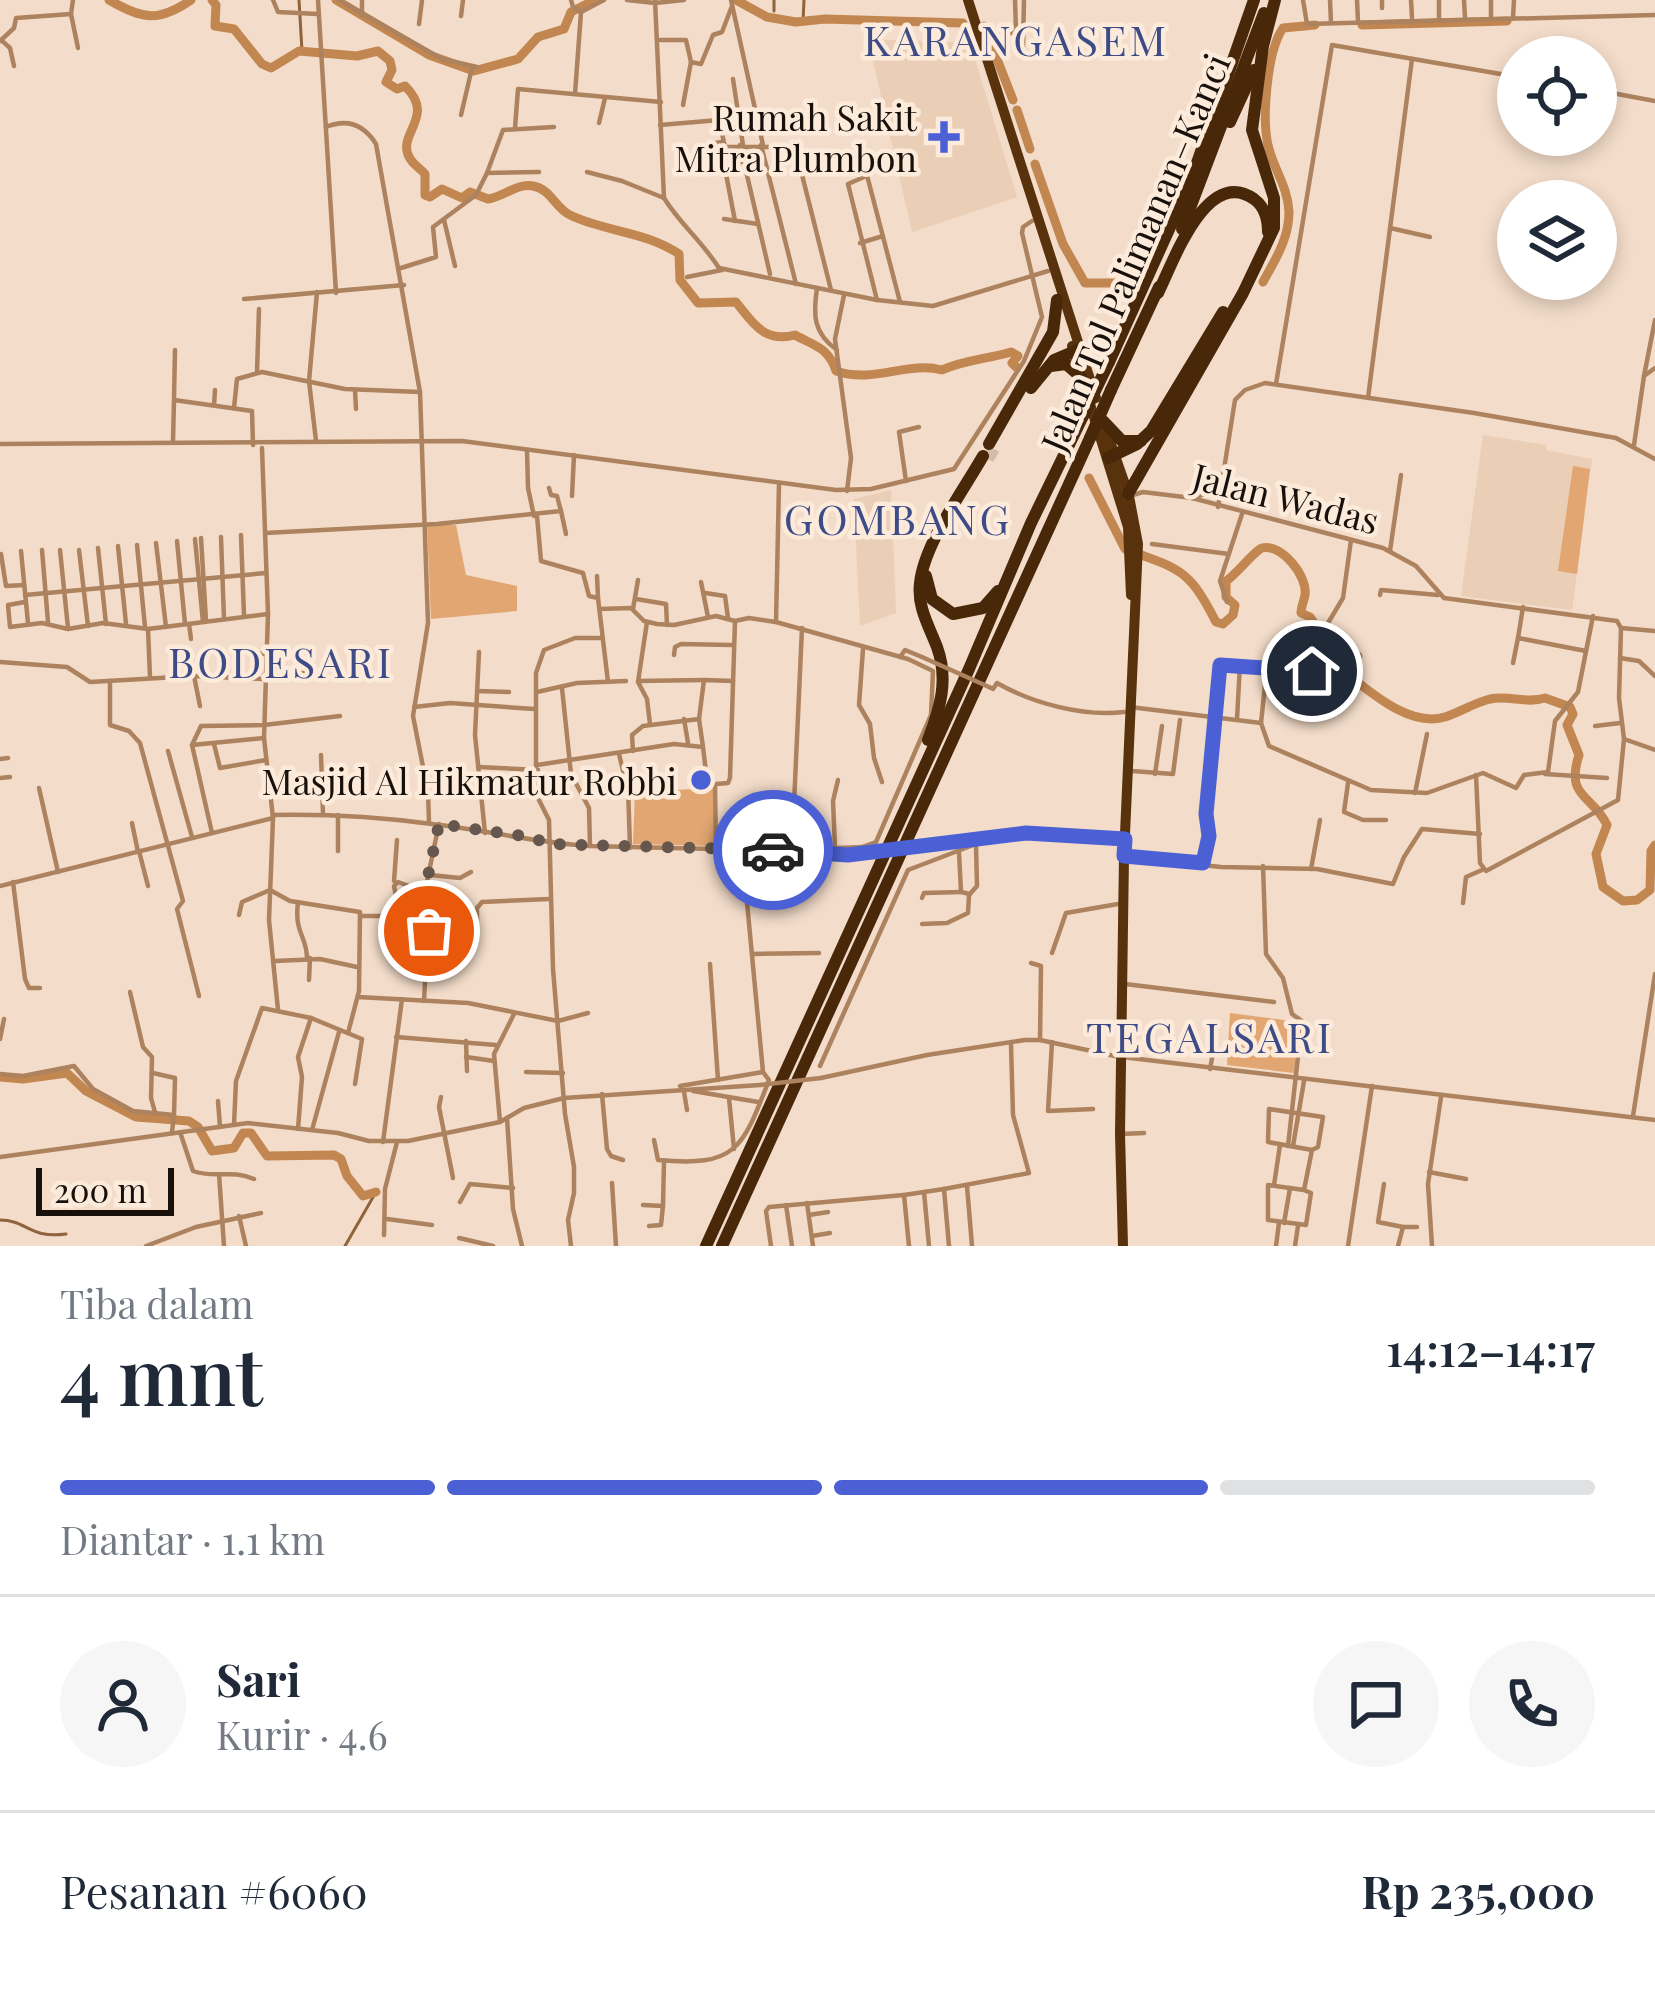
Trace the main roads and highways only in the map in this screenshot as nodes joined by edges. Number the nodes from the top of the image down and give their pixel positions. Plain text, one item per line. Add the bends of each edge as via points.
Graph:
1 (965, 0) edge
2 (1254, 0) edge
3 (1271, 0) edge
4 (1263, 46) junction
5 (988, 64) junction
6 (994, 85) junction
7 (1218, 135) junction
8 (1158, 292) junction
9 (1057, 300) junction
10 (1075, 346) junction
11 (1046, 368) junction
12 (1031, 374) junction
13 (1081, 377) junction
14 (1103, 421) junction
15 (1165, 428) junction
16 (1142, 441) junction
17 (989, 451) junction
18 (1113, 460) junction
19 (1131, 493) junction
20 (1031, 523) junction
21 (894, 831) junction
22 (1122, 839) junction
23 (1119, 1057) junction
24 (1119, 1230) junction
25 (706, 1246) edge
26 (722, 1246) edge
27 (1120, 1246) edge

1 - 5 highway
1 - 5 highway via 989,38
2 - 20 highway, Jalan Tol Palimanan–Kanci, bridge via 1190,183
3 - 4 highway
3 - 7 highway, Jalan Tol Palimanan–Kanci
4 - 7 highway via 1240,106
4 - 15 highway via 1252,130 1274,198 1274,228
5 - 6 highway
6 - 9 highway
6 - 10 highway
7 - 8 highway, Jalan Tol Palimanan–Kanci
8 - 16 highway via 1212,200 1237,193 1259,204 1269,226 1263,247
8 - 26 highway, Jalan Tol Palimanan–Kanci, bridge
9 - 10 highway
9 - 12 highway via 1053,332
10 - 11 highway
10 - 12 highway
10 - 13 highway
10 - 14 highway
11 - 13 highway via 1066,364
11 - 17 highway
12 - 17 highway
13 - 18 highway
14 - 16 highway via 1122,441
14 - 18 highway
15 - 18 highway
15 - 19 highway
16 - 18 highway
17 - 20 highway via 928,567 935,604 961,615 991,602
17 - 21 highway via 922,574 921,606 943,690
18 - 19 highway
19 - 22 highway
20 - 21 highway, Jalan Tol Palimanan–Kanci
21 - 25 highway, Jalan Tol Palimanan–Kanci
22 - 23 highway
22 - 23 highway
23 - 24 highway
23 - 24 highway
24 - 27 highway

